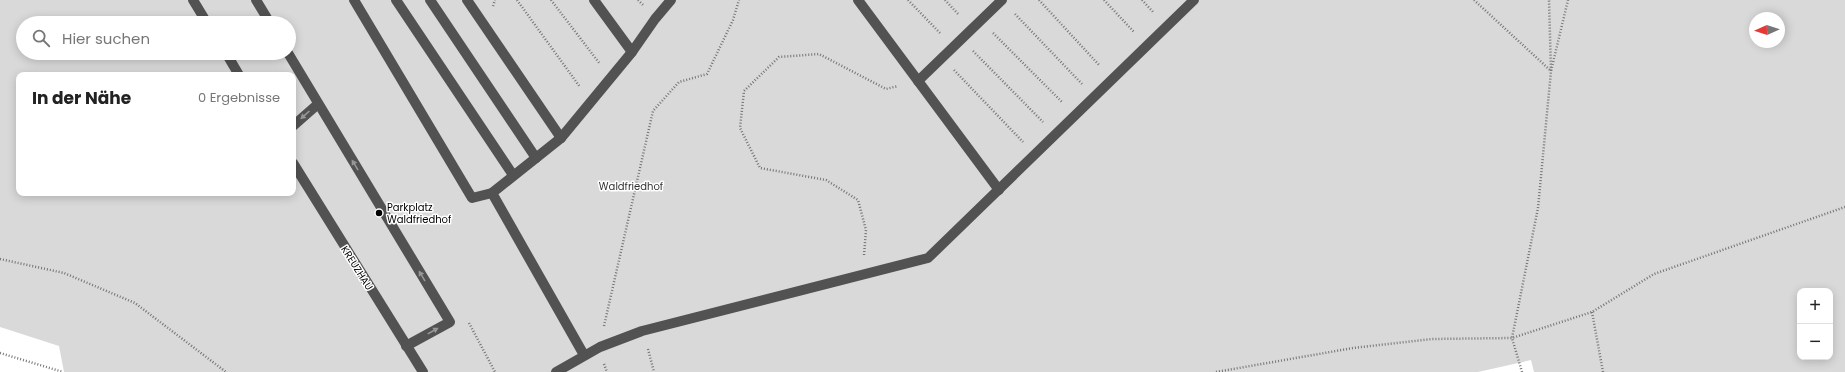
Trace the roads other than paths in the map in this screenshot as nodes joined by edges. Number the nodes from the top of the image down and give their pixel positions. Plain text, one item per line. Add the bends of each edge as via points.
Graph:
1 (193, 0) edge
2 (256, 0) edge
3 (354, 0) edge
4 (396, 0) edge
5 (430, 0) edge
6 (467, 0) edge
7 (594, 0) edge
8 (671, 0) edge
9 (858, 0) edge
10 (1002, 0) edge
11 (1194, 0) edge
12 (203, 16) edge
13 (266, 16) edge
14 (632, 52) junction
15 (230, 60) edge
16 (292, 60) edge
17 (237, 72) edge
18 (918, 81) junction
19 (318, 104) junction
20 (296, 123) edge
21 (561, 138) junction
22 (536, 158) junction
23 (296, 168) edge
24 (513, 175) junction
25 (999, 190) junction
26 (492, 193) junction
27 (406, 346) junction
28 (584, 355) junction
29 (423, 372) edge
30 (556, 372) edge

1 - 12 lane
2 - 13 lane
3 - 26 lane via 472,198
4 - 24 lane
5 - 22 lane
6 - 21 lane
7 - 14 lane
8 - 14 lane
9 - 18 lane
10 - 18 lane
11 - 25 lane
14 - 21 lane
15 - 17 lane
16 - 19 lane
18 - 25 lane
19 -> 20 lane
27 -> 19 lane via 450,322 432,299
21 - 22 lane
22 - 24 lane
23 - 27 lane, KREUZHAU
24 - 26 lane
25 - 28 lane via 928,258 642,331
26 - 28 lane
27 - 29 lane, KREUZHAU
28 - 30 lane

